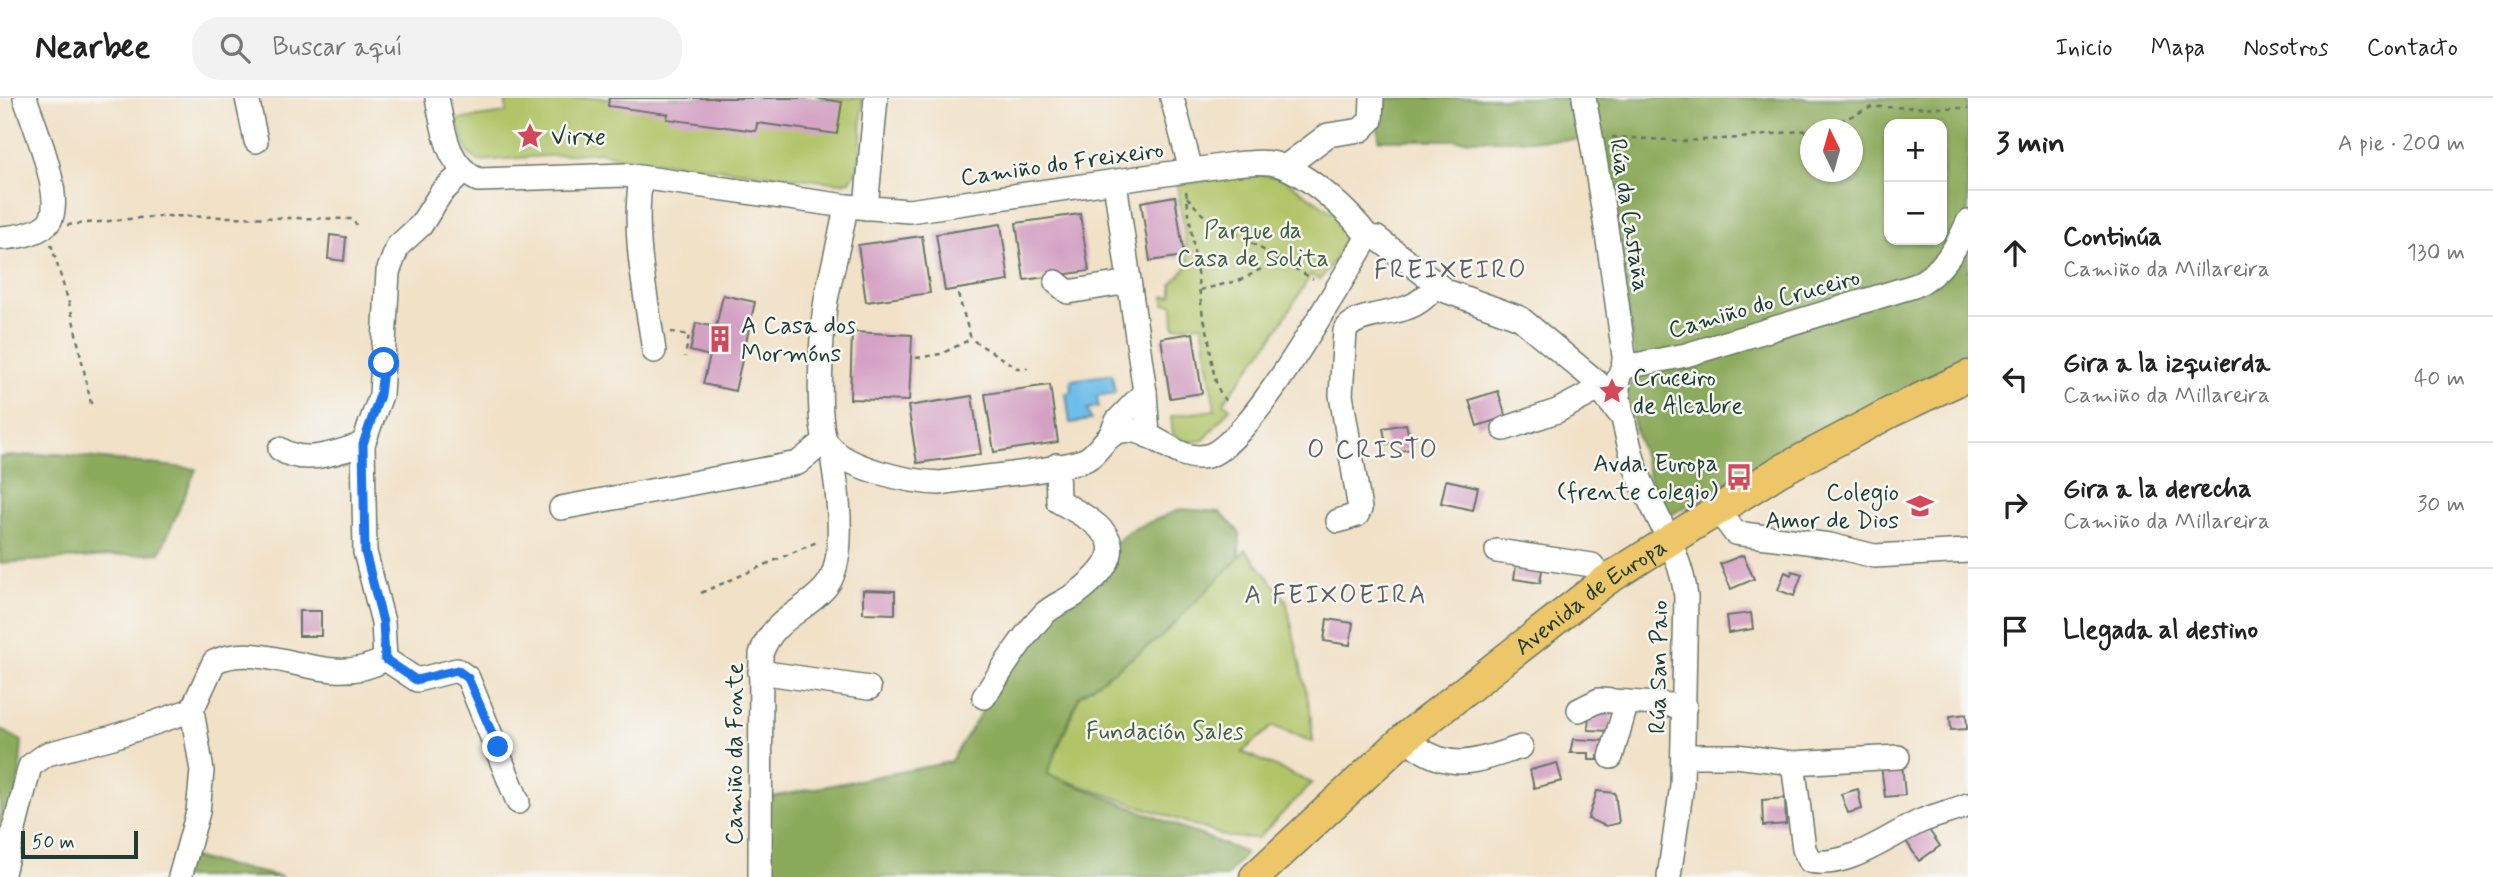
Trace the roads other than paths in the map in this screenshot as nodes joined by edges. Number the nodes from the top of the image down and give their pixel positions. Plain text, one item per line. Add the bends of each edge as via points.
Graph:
1 (25, 98) edge
2 (247, 98) edge
3 (437, 98) edge
4 (876, 98) edge
5 (1172, 98) edge
6 (1372, 98) edge
7 (1584, 98) edge
8 (256, 141) dead end
9 (1285, 167) junction
10 (463, 172) junction
11 (641, 178) junction
12 (1188, 180) junction
13 (1115, 182) junction
14 (856, 207) junction
15 (1968, 222) edge
16 (1368, 237) junction
17 (0, 238) edge
18 (1056, 282) dead end
19 (1129, 282) junction
20 (1437, 285) junction
21 (652, 340) road end
22 (1968, 376) edge
23 (1610, 380) junction
24 (1968, 390) edge
25 (1145, 392) junction
26 (1504, 429) dead end
27 (1141, 433) junction
28 (1110, 436) junction
29 (363, 444) junction
30 (832, 448) junction
31 (280, 449) dead end
32 (1057, 465) junction
33 (561, 508) dead end
34 (1338, 521) dead end
35 (1727, 521) junction
36 (1673, 546) junction
37 (1497, 551) dead end
38 (1968, 551) edge
39 (1605, 581) junction
40 (385, 659) junction
41 (760, 672) junction
42 (869, 688) dead end
43 (984, 696) dead end
44 (1627, 702) junction
45 (1685, 706) junction
46 (192, 710) junction
47 (1579, 710) dead end
48 (1521, 747) dead end
49 (1418, 748) junction
50 (1684, 756) junction
51 (1611, 757) dead end
52 (1898, 757) dead end
53 (1793, 763) junction
54 (518, 802) dead end
55 (1968, 806) edge
56 (2, 877) edge
57 (180, 877) edge
58 (760, 877) edge
59 (1255, 877) edge
60 (1278, 877) edge
61 (1669, 877) edge

1 - 17 street via 50,173 50,220 20,236
2 - 8 street
3 - 10 street via 450,155
4 - 14 street, Camiño da Fonte
5 - 12 street
6 - 9 street via 1371,120 1362,130 1328,135
7 - 23 street, Rúa da Castaña via 1591,135
9 - 12 street, Camiño do Freixeiro via 1255,162
9 - 16 street, Camiño do Freixeiro via 1354,218
10 - 11 street, Camiño do Freixeiro via 478,180 496,181 594,174
10 - 29 street via 398,246 388,272 380,395
11 - 14 street, Camiño do Freixeiro
11 - 21 street via 639,262
12 - 13 street, Camiño do Freixeiro
13 - 14 street, Camiño do Freixeiro via 909,211
13 - 19 street
14 - 30 street, Camiño da Fonte via 824,316 820,420
15 - 23 street, Camiño do Cruceiro via 1940,268 1914,286
16 - 20 street, Camiño do Freixeiro via 1377,238
16 - 27 street via 1303,346 1228,445 1210,456 1190,458
18 - 19 street via 1068,292
19 - 25 street
20 - 23 street, Camiño do Freixeiro via 1520,318
20 - 34 street via 1407,308 1352,323 1345,331 1341,395 1360,509 1357,515
22 - 36 main road, Avenida de Europa via 1778,472
23 - 26 street, Camiño do Cruceiro via 1557,411
23 - 36 street, Camiño do Freixeiro via 1639,477
24 - 35 main road, Avenida de Europa via 1885,431
25 - 27 street
25 - 28 street via 1117,421
27 - 28 street
28 - 32 street via 1083,461
29 - 31 street via 301,457
29 - 40 street via 365,552 383,622
30 - 32 street via 865,467 923,482
30 - 33 street via 798,463
30 - 41 street, Camiño da Fonte via 838,534 833,577 776,626 765,641
32 - 43 street via 1058,501 1098,523 1110,537 1111,553 1076,593 1042,617
35 - 36 main road, Avenida de Europa
35 - 38 street via 1735,533 1830,545 1874,556
36 - 39 main road, Avenida de Europa
36 - 45 street, Rúa San Paio via 1686,597
36 - 49 main road, Avenida de Europa
37 - 39 street via 1592,565
39 - 59 main road, Avenida de Europa via 1406,737
40 - 46 street via 372,667 330,672 258,657 224,657 214,662
40 - 54 street via 416,680 457,670 468,678
41 - 42 street
41 - 58 street, Camiño da Fonte
44 - 45 street
44 - 47 street via 1599,700
44 - 51 street
45 - 50 street, Rúa San Paio
46 - 56 street via 47,754 30,766
46 - 57 street via 202,771 198,813
48 - 49 street via 1464,763 1447,763
49 - 60 main road, Avenida de Europa
50 - 53 street, Rúa San Paio
50 - 61 street, Rúa San Paio
52 - 53 street, Rúa San Paio
53 - 55 street via 1804,849 1810,861 1841,860 1924,820

